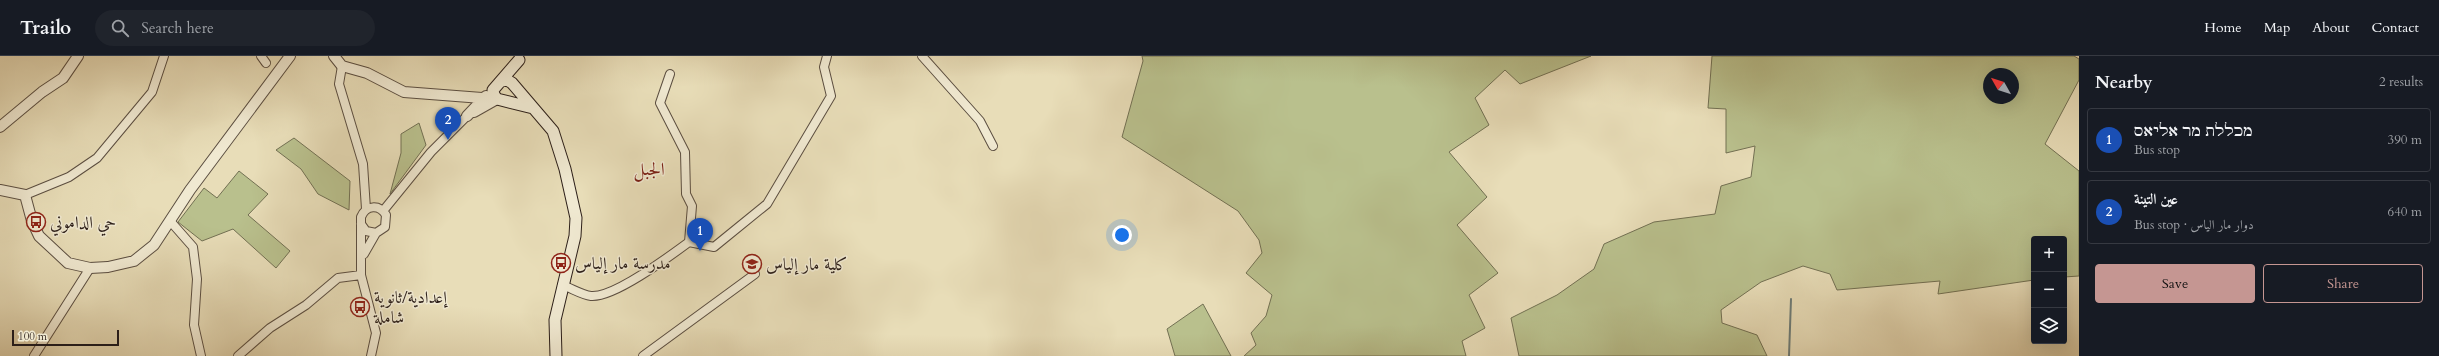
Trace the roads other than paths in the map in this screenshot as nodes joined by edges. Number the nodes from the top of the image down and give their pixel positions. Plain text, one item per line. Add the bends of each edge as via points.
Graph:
1 (78, 56) edge
2 (164, 56) edge
3 (261, 56) edge
4 (290, 56) edge
5 (334, 56) edge
6 (827, 56) edge
7 (922, 56) edge
8 (519, 58) edge
9 (266, 63) dead end
10 (342, 66) junction
11 (670, 74) dead end
12 (509, 83) junction
13 (498, 96) junction
14 (482, 98) junction
15 (533, 108) junction
16 (467, 116) junction
17 (0, 127) edge
18 (994, 146) dead end
19 (0, 190) edge
20 (25, 195) junction
21 (366, 209) junction
22 (383, 211) junction
23 (171, 222) junction
24 (361, 224) junction
25 (376, 233) junction
26 (689, 242) junction
27 (362, 259) junction
28 (90, 268) junction
29 (755, 274) dead end
30 (361, 275) junction
31 (562, 285) junction
32 (34, 356) edge
33 (201, 356) edge
34 (238, 356) edge
35 (371, 356) edge
36 (556, 356) edge
37 (643, 356) edge

1 - 17 street via 63,78
2 - 20 street via 152,92 97,158 69,177
3 - 9 street
4 - 23 street via 190,190
5 - 10 street
6 - 26 street via 824,67 831,96 767,204 714,247
7 - 18 street via 980,121
8 - 12 main road
10 - 14 street via 367,73 404,92
10 - 21 street via 339,84 363,164
11 - 26 street via 660,103 685,152 686,194 692,206
12 - 13 main road
12 - 13 main road via 511,93
12 - 15 main road
13 - 14 street
13 - 15 main road
13 - 16 street
14 - 16 street
15 - 31 main road via 553,131 566,169 576,218 575,236
16 - 22 street via 432,152
19 - 20 street
20 - 28 street via 39,236 68,263
21 - 22 street via 375,207
21 - 24 street via 361,217
22 - 25 street via 387,223
23 - 28 street via 154,245 134,261
23 - 33 street via 192,247 197,279 194,325
24 - 25 street via 366,231
24 - 27 street
25 - 27 street
26 - 31 street via 643,275 603,294 592,296
27 - 30 street
28 - 32 street
29 - 37 street
30 - 34 street via 338,278 306,305 249,344
30 - 35 street via 376,333
31 - 36 main road via 555,320

